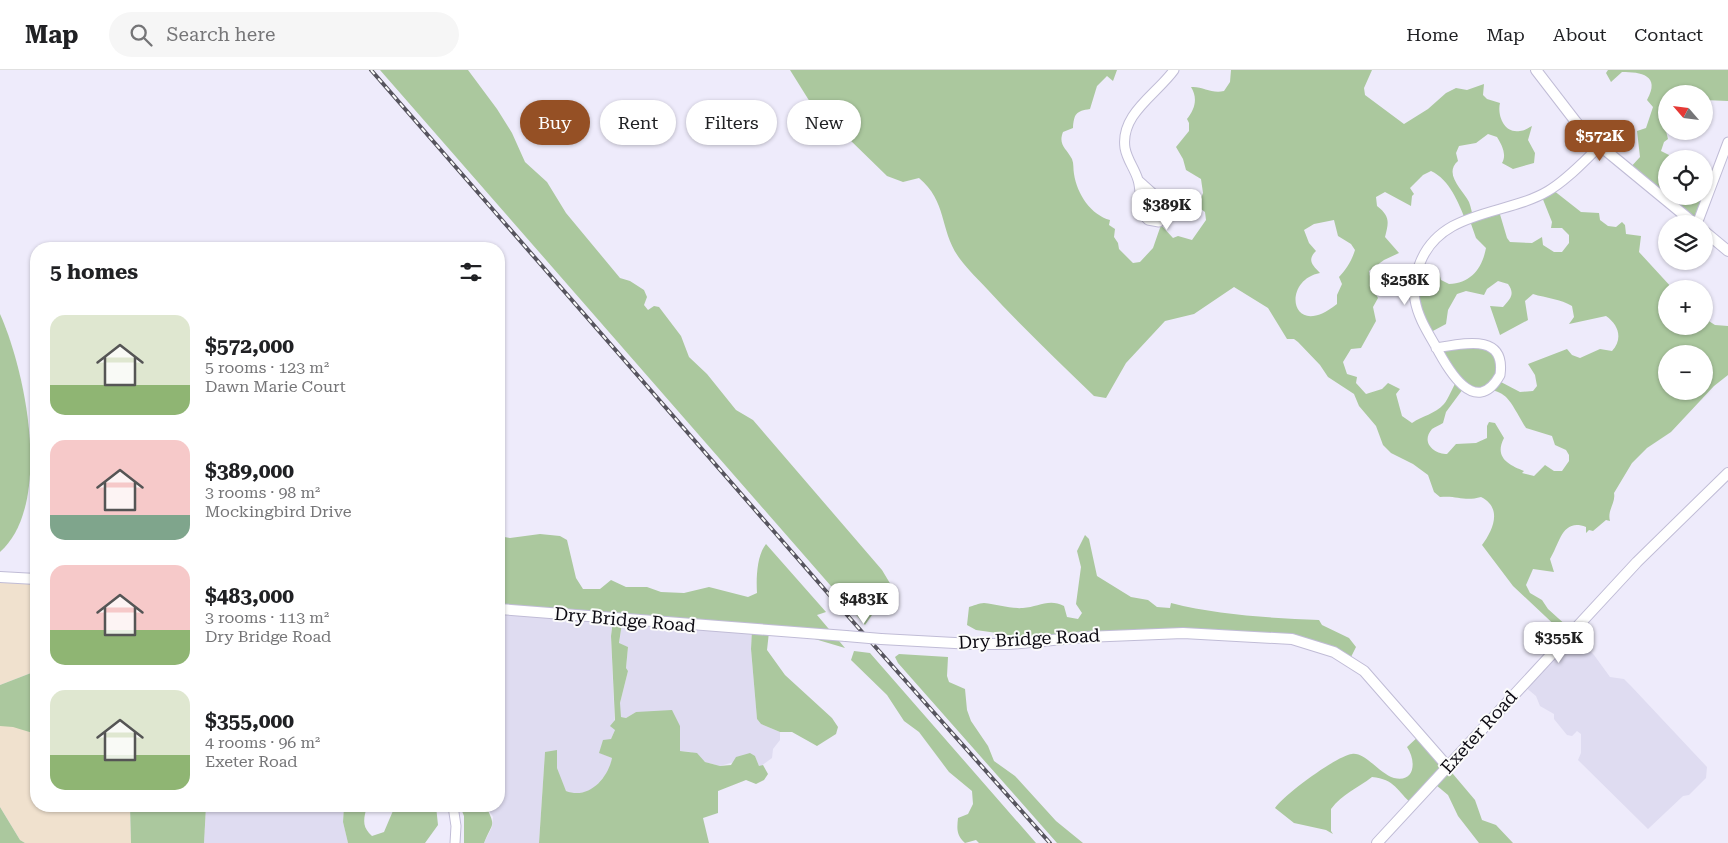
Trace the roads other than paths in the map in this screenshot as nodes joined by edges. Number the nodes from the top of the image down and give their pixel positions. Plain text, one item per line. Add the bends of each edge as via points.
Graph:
1 (1174, 70) edge
2 (1536, 70) edge
3 (1728, 142) edge
4 (1600, 146) junction
5 (1138, 180) junction
6 (1685, 215) edge
7 (1700, 215) edge
8 (1713, 238) edge
9 (1728, 251) edge
10 (1436, 348) junction
11 (1728, 473) edge
12 (0, 577) edge
13 (30, 578) edge
14 (505, 609) edge
15 (1448, 767) junction
16 (454, 812) edge
17 (455, 843) edge
18 (1378, 843) edge

1 - 5 street via 1137,109 1128,125 1125,149
2 - 4 street via 1576,122
3 - 7 street
4 - 6 street
4 - 10 street via 1549,191 1460,222 1432,242 1419,265 1415,291 1420,316
5 - 5 street via 1143,214 1148,220 1159,222 1167,214 1167,206
8 - 9 street
10 - 10 street via 1454,378 1465,388 1482,391 1490,388 1500,374 1500,358 1488,346 1474,343
11 - 15 street, Exeter Road via 1638,562
12 - 13 street
14 - 15 street, Dry Bridge Road, bridge via 974,644 1183,633 1292,639 1334,652 1364,671
15 - 18 street, Exeter Road
16 - 17 street

